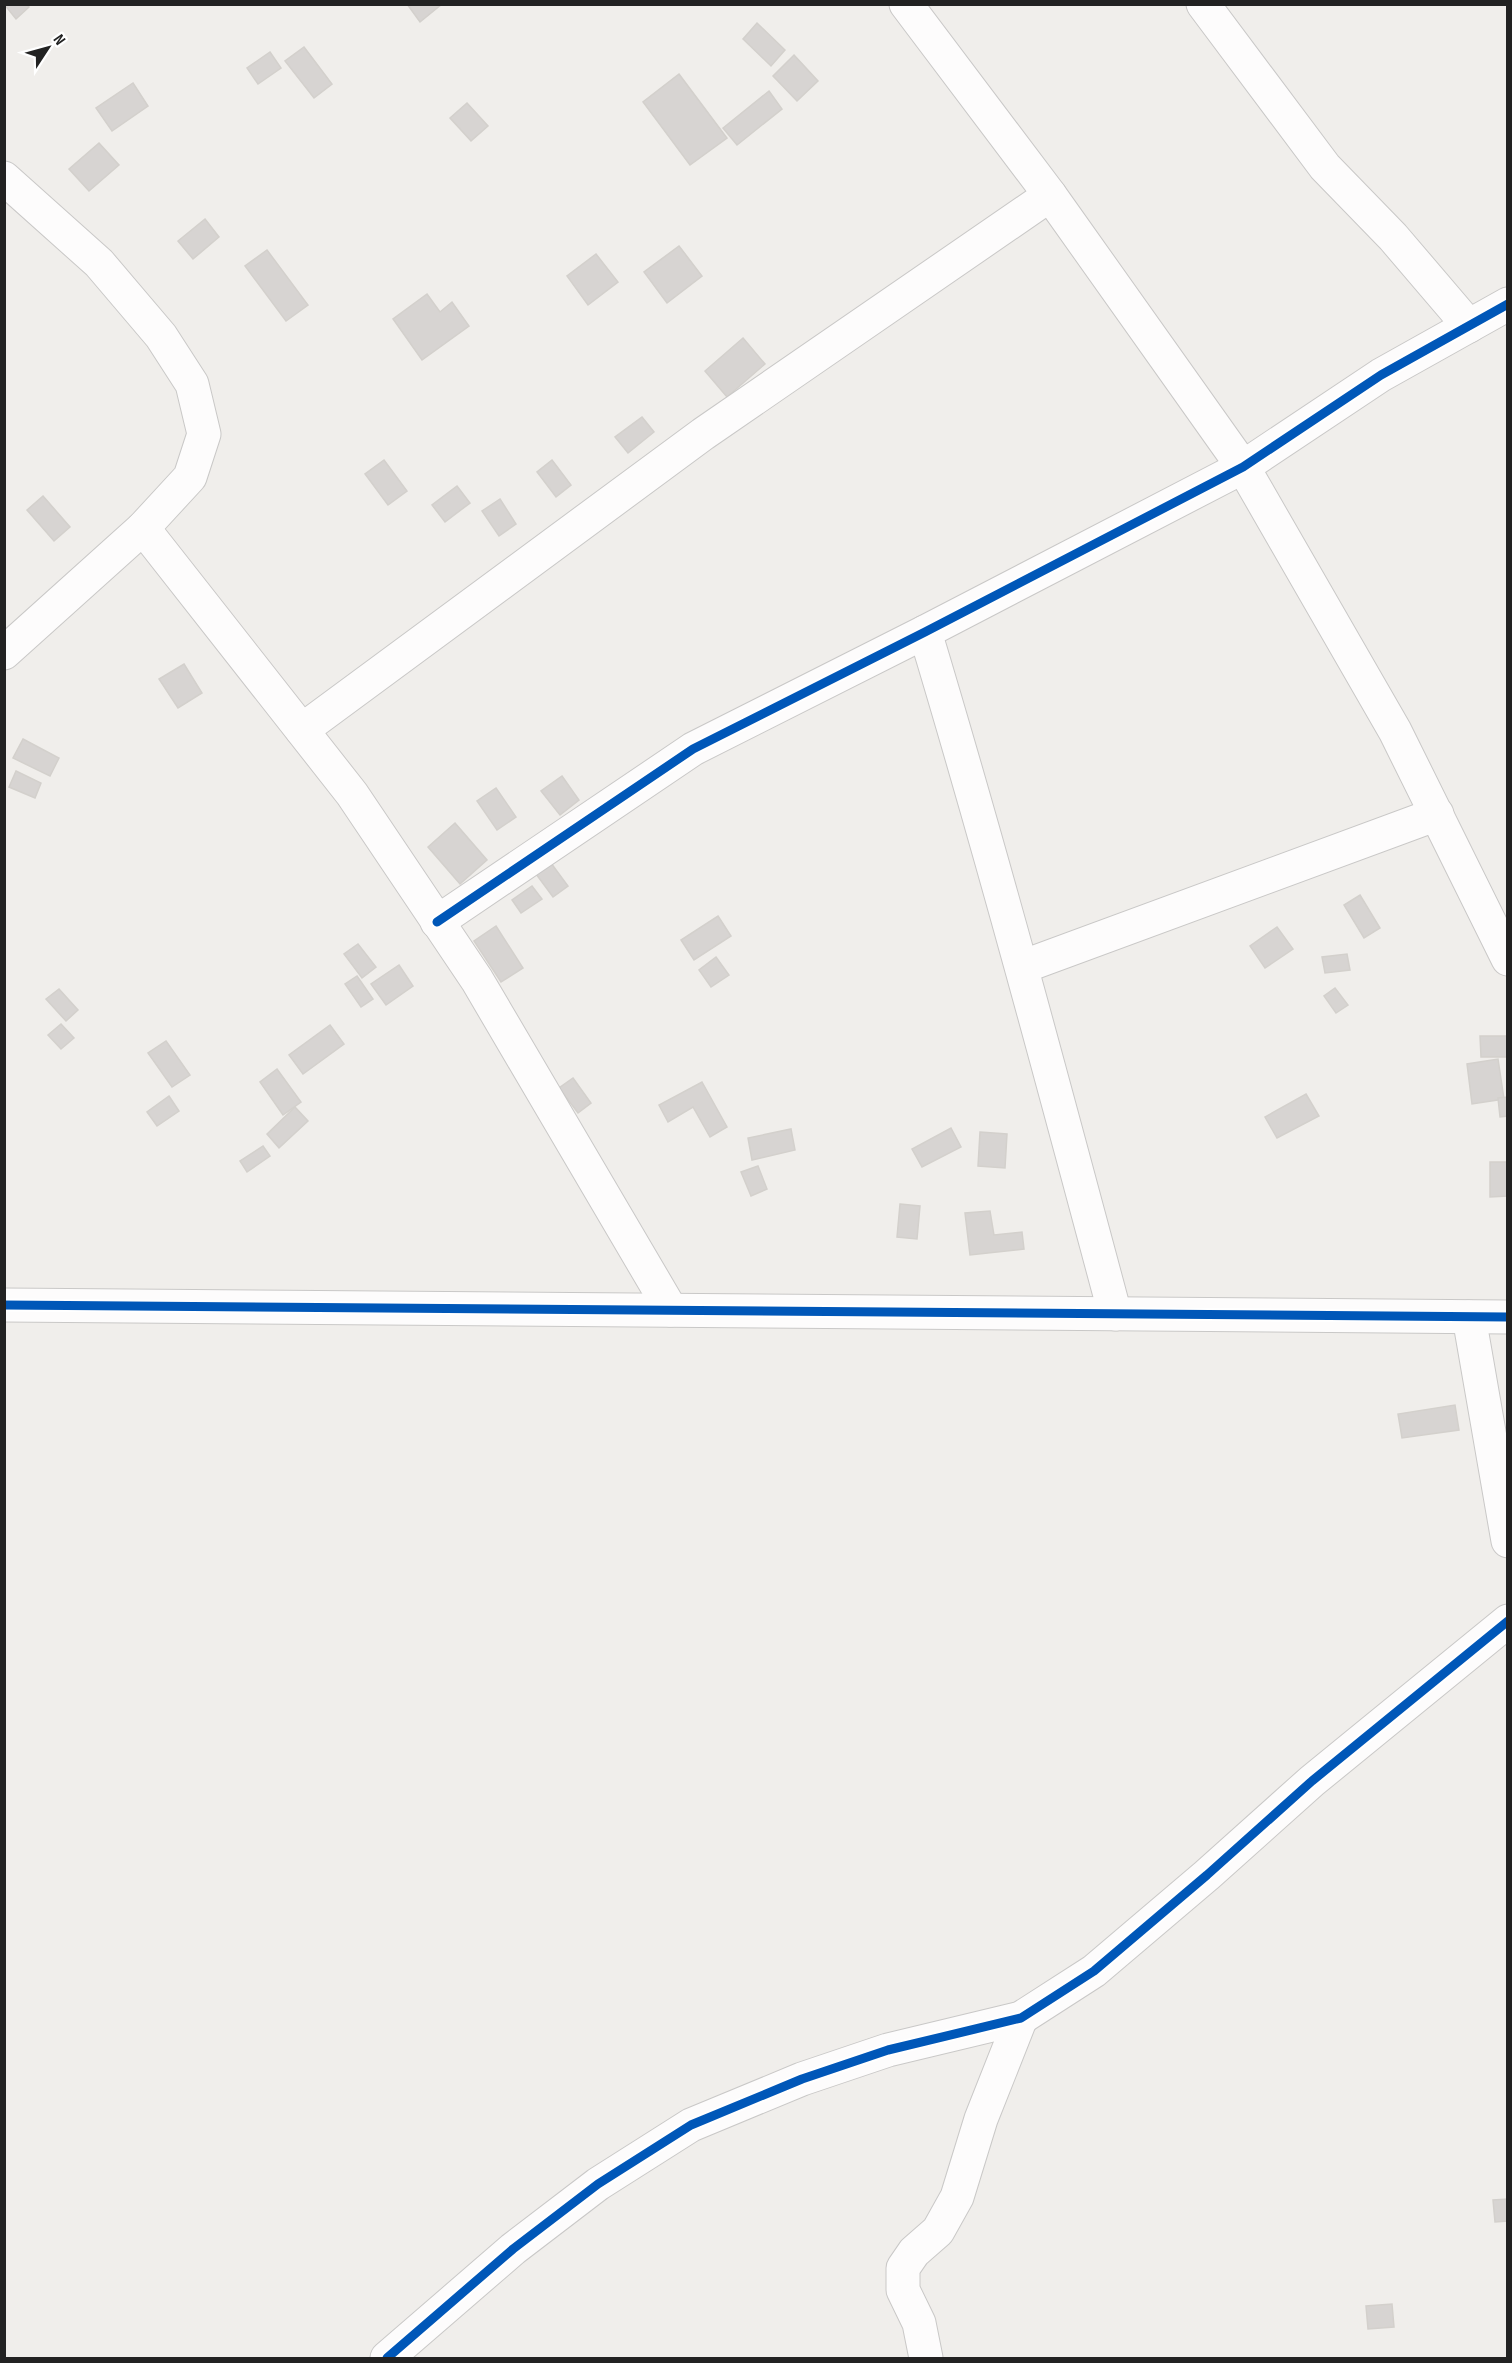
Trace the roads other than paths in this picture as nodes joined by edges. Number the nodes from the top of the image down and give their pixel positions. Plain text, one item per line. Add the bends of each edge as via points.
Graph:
1 (906, 4) edge
2 (1203, 4) edge
3 (4, 178) edge
4 (1050, 195) junction
5 (1508, 304) edge
6 (1469, 326) junction
7 (1243, 466) junction
8 (143, 528) junction
9 (925, 632) junction
10 (4, 653) edge
11 (302, 730) junction
12 (1437, 814) junction
13 (437, 922) junction
14 (1508, 958) edge
15 (1022, 967) junction
16 (4, 1305) edge
17 (671, 1310) junction
18 (1115, 1314) junction
19 (1469, 1317) junction
20 (1508, 1317) edge
21 (1508, 1541) edge
22 (1508, 1621) edge
23 (1021, 2018) junction
24 (387, 2358) edge
25 (927, 2358) edge

1 - 4 street
2 - 6 street via 1325,167 1393,237
3 - 8 street via 99,263 161,336 192,384 204,434 190,477
4 - 7 street
4 - 11 street via 703,434
5 - 6 street
6 - 7 street via 1380,375
7 - 9 street
7 - 12 street via 1395,731
8 - 10 street
8 - 11 street
9 - 13 street via 693,749
9 - 15 street
11 - 13 street via 351,794
12 - 14 street
12 - 15 street
13 - 17 street via 477,980
15 - 18 street
16 - 17 street
17 - 18 street
18 - 19 street
19 - 20 street
19 - 21 street
22 - 23 street via 1312,1781 1094,1971
23 - 24 street via 888,2050 802,2079 691,2125 598,2184 513,2249
23 - 25 street via 981,2119 957,2197 938,2231 914,2252 903,2268 903,2290 919,2323

